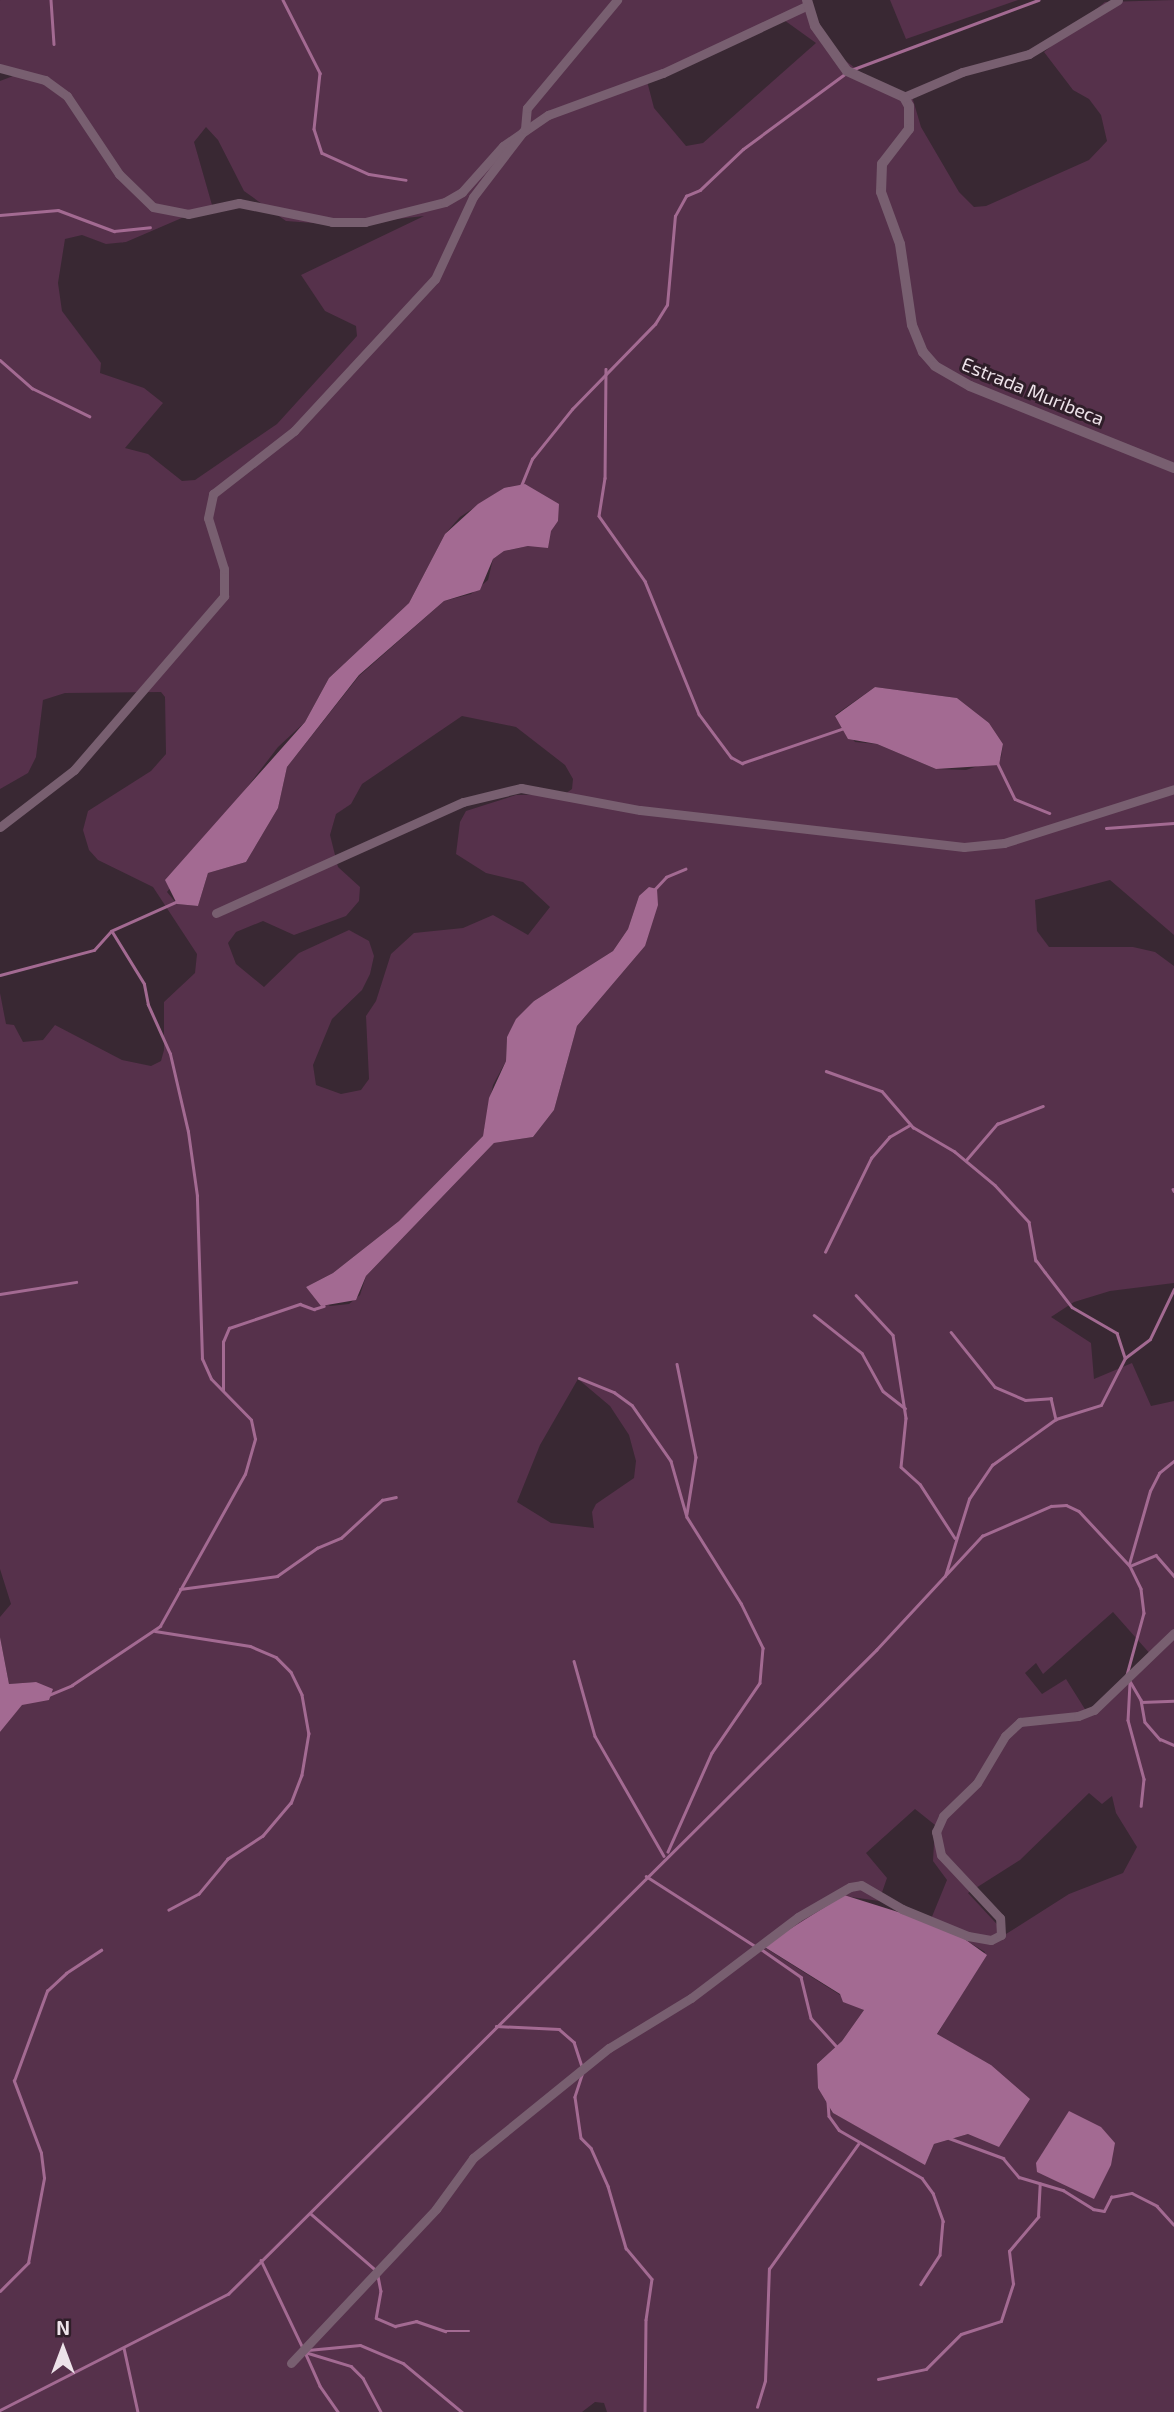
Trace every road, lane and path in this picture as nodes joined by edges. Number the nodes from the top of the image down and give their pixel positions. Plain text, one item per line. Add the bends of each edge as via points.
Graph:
1 (617, 0) edge
2 (1118, 0) edge
3 (806, 3) edge
4 (0, 68) edge
5 (904, 97) junction
6 (524, 129) junction
7 (1174, 468) edge
8 (1174, 789) edge
9 (0, 827) edge
10 (216, 913) dead end
11 (1174, 1633) edge
12 (292, 2363) dead end

1 - 6 street via 527,107
2 - 5 street via 1030,54 962,72
3 - 5 street via 847,71
3 - 6 street via 663,73 569,105
4 - 6 street via 45,80 67,96 119,174 153,207 171,214 239,203 332,222 432,209 462,192
5 - 7 street, Estrada Muribeca via 908,129 883,164 881,192 900,244 912,325 923,352 935,366 970,386
6 - 9 street via 473,197 435,279 294,431 213,494 208,518 224,569 224,596 74,770
8 - 10 street via 1004,843 964,847 640,810 521,788 463,802
11 - 12 street via 1094,1710 1069,1718 1020,1722 1005,1736 977,1783 943,1816 936,1832 941,1855 1000,1918 1002,1935 991,1940 968,1936 856,1885 763,1940 691,1998 609,2048 473,2158 436,2209

